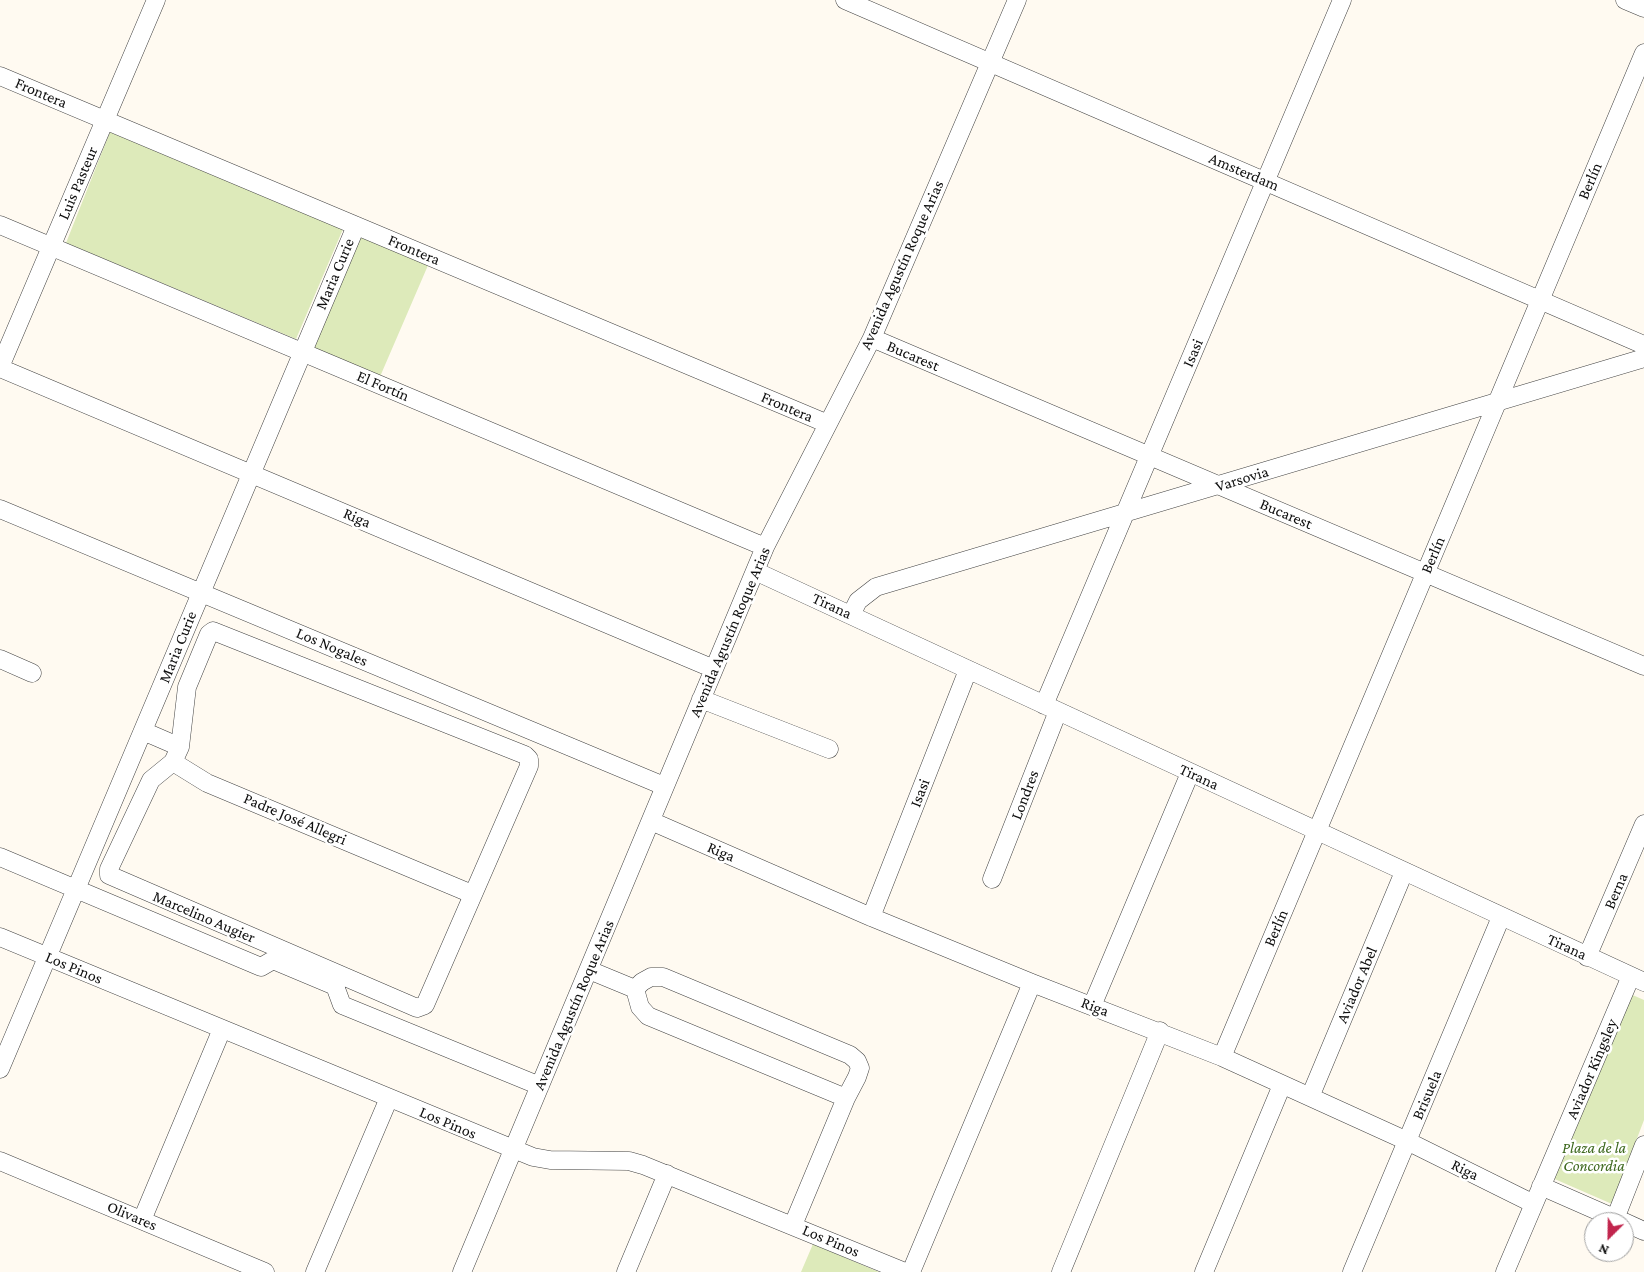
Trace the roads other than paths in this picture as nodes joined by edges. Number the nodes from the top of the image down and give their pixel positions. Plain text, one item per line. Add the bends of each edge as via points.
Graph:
1 (156, 0) edge
2 (845, 0) edge
3 (1017, 0) edge
4 (1342, 0) edge
5 (1625, 0) edge
6 (1644, 8) edge
7 (1644, 53) edge
8 (990, 63) junction
9 (0, 76) edge
10 (105, 120) junction
11 (1266, 182) junction
12 (0, 225) edge
13 (356, 226) junction
14 (51, 247) junction
15 (1540, 300) junction
16 (872, 338) junction
17 (1644, 345) edge
18 (302, 353) junction
19 (1644, 358) edge
20 (0, 367) edge
21 (1497, 402) junction
22 (828, 424) junction
23 (1150, 456) junction
24 (251, 474) junction
25 (1219, 485) junction
26 (0, 509) edge
27 (1125, 514) junction
28 (766, 547) junction
29 (756, 571) junction
30 (1425, 573) junction
31 (200, 592) junction
32 (851, 615) junction
33 (0, 659) edge
34 (1644, 666) edge
35 (714, 669) junction
36 (968, 670) junction
37 (32, 673) dead end
38 (701, 699) junction
39 (1051, 708) junction
40 (143, 731) junction
41 (829, 749) dead end
42 (177, 754) junction
43 (1190, 773) junction
44 (664, 786) junction
45 (651, 821) junction
46 (1644, 824) edge
47 (1317, 832) junction
48 (0, 857) edge
49 (1404, 872) junction
50 (992, 879) dead end
51 (76, 889) junction
52 (472, 894) junction
53 (871, 917) junction
54 (1501, 917) junction
55 (0, 937) edge
56 (47, 956) junction
57 (1588, 957) junction
58 (589, 970) junction
59 (1638, 979) edge
60 (1032, 983) junction
61 (635, 989) junction
62 (1092, 1006) junction
63 (222, 1029) junction
64 (1160, 1032) junction
65 (1222, 1056) junction
66 (0, 1069) edge
67 (1282, 1085) junction
68 (540, 1086) junction
69 (1310, 1097) junction
70 (389, 1098) junction
71 (846, 1098) junction
72 (1407, 1141) junction
73 (1644, 1145) edge
74 (513, 1150) junction
75 (0, 1161) edge
76 (667, 1174) junction
77 (1541, 1186) junction
78 (1534, 1204) junction
79 (1600, 1212) edge
80 (1624, 1212) edge
81 (142, 1220) junction
82 (793, 1225) junction
83 (265, 1272) edge
84 (316, 1272) edge
85 (462, 1272) edge
86 (626, 1272) edge
87 (905, 1272) edge
88 (911, 1272) edge
89 (1061, 1272) edge
90 (1204, 1272) edge
91 (1352, 1272) edge
92 (1505, 1272) edge

1 - 10 street, Luis Pasteur
2 - 8 street, Amsterdam
3 - 8 street, Avenida Agustín Roque Arias
4 - 11 street, Isasi
5 - 6 street
7 - 15 street, Berlín
8 - 11 street, Amsterdam
8 - 16 street, Avenida Agustín Roque Arias
9 - 10 street, Frontera
10 - 13 street, Frontera
10 - 14 street, Luis Pasteur
11 - 15 street, Amsterdam
11 - 23 street, Isasi
12 - 14 street, El Fortín
13 - 18 street, Maria Curie
13 - 22 street, Frontera
14 - 18 street, El Fortín
14 - 20 street, Luis Pasteur
15 - 17 street, Amsterdam
15 - 21 street, Berlín
16 - 22 street, Avenida Agustín Roque Arias
16 - 23 street, Bucarest
18 - 24 street, Maria Curie
18 - 28 street, El Fortín
19 - 21 street, Varsovia
20 - 24 street, Riga
21 - 25 street, Varsovia
21 - 30 street, Berlín
22 - 28 street, Avenida Agustín Roque Arias
23 - 25 street, Bucarest
23 - 27 street, Isasi
24 - 31 street, Maria Curie
24 - 35 street, Riga
25 - 27 street, Varsovia
25 - 30 street, Bucarest
26 - 31 street, Los Nogales
27 - 32 street, Varsovia via 876,587 858,600
27 - 39 street, Isasi
28 - 29 street, Avenida Agustín Roque Arias
29 - 32 street, Tirana
29 - 35 street, Avenida Agustín Roque Arias
30 - 34 street, Bucarest
30 - 47 street, Berlín
31 - 40 street, Maria Curie
31 - 44 street, Los Nogales
32 - 36 street, Tirana
33 - 37 street
35 - 38 street, Avenida Agustín Roque Arias
36 - 39 street, Tirana
36 - 53 street, Isasi
38 - 41 street
38 - 44 street, Avenida Agustín Roque Arias
39 - 43 street, Tirana
39 - 50 street, Londres
40 - 42 street, Padre José Allegri
40 - 51 street, Maria Curie
42 - 52 street, Padre José Allegri via 207,783
42 - 52 street, Marcelino Augier via 151,780 109,875 422,1008
42 - 52 street via 187,687 213,631 525,755 529,766
43 - 47 street, Tirana
43 - 62 street
44 - 45 street, Avenida Agustín Roque Arias
45 - 53 street, Riga
45 - 58 street, Avenida Agustín Roque Arias
46 - 57 street, Berna
47 - 49 street, Tirana
47 - 65 street, Berlín
48 - 51 street
49 - 54 street, Tirana
49 - 69 street, Aviador Abel
51 - 56 street, Maria Curie
51 - 68 street via 261,968 272,960 282,963 335,986 342,1005
53 - 60 street, Riga
54 - 57 street, Tirana
54 - 72 street, Brisuela
55 - 56 street, Los Pinos
56 - 63 street, Los Pinos
56 - 66 street, Maria Curie
57 - 59 street, Tirana
58 - 61 street
58 - 68 street, Avenida Agustín Roque Arias
59 - 77 street, Aviador Kingsley
60 - 62 street, Riga
60 - 88 street
61 - 71 street via 640,1007 648,1016
61 - 71 street via 651,977 663,977 850,1055 860,1068
62 - 64 street, Riga
63 - 70 street, Los Pinos
63 - 81 street
64 - 65 street, Riga
64 - 89 street
65 - 67 street, Riga
67 - 69 street, Riga
67 - 90 street
68 - 74 street, Avenida Agustín Roque Arias
69 - 72 street, Riga
70 - 74 street, Los Pinos
70 - 84 street
71 - 82 street
72 - 78 street, Riga
72 - 91 street, Brisuela
73 - 80 street
74 - 76 street, Los Pinos via 550,1160 629,1162
74 - 85 street, Avenida Agustín Roque Arias
75 - 81 street, Olivares
76 - 82 street, Los Pinos
76 - 86 street
77 - 78 street, Aviador Kingsley
77 - 79 street
78 - 92 street, Aviador Kingsley
81 - 83 street, Olivares
82 - 87 street, Los Pinos

